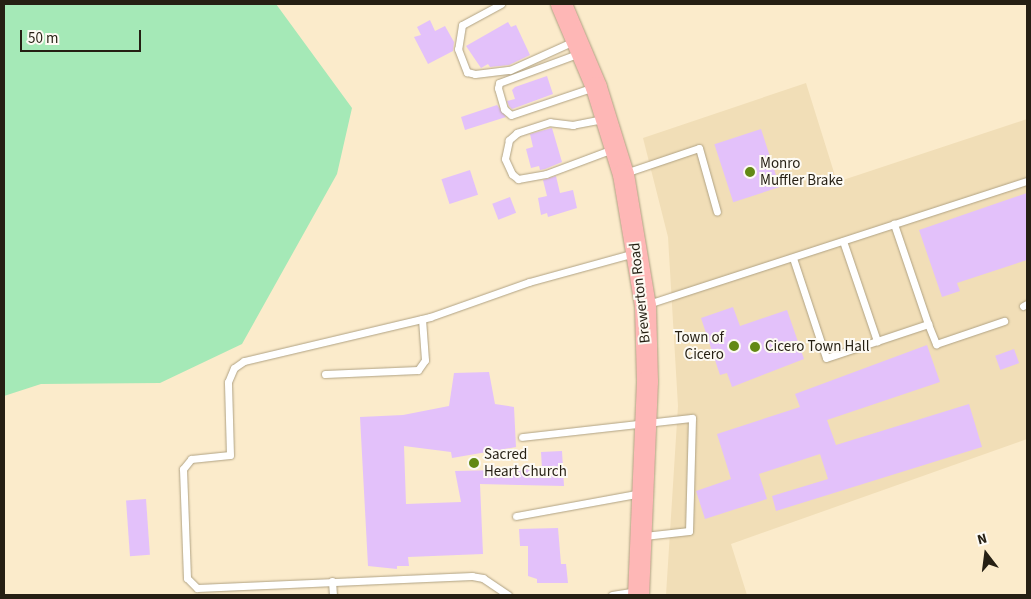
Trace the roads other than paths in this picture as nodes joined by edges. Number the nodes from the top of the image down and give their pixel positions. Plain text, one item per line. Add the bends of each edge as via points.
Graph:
1 (501, 4) edge
2 (561, 4) edge
3 (580, 46) junction
4 (596, 87) junction
5 (606, 118) junction
6 (614, 148) junction
7 (622, 174) junction
8 (1027, 181) edge
9 (716, 212) dead end
10 (894, 224) junction
11 (843, 241) junction
12 (637, 252) junction
13 (793, 258) junction
14 (645, 305) junction
15 (422, 319) junction
16 (1004, 321) dead end
17 (928, 324) junction
18 (877, 341) junction
19 (325, 374) dead end
20 (646, 423) junction
21 (522, 436) dead end
22 (643, 493) junction
23 (516, 516) dead end
24 (641, 537) junction
25 (332, 582) junction
26 (638, 593) edge
27 (333, 595) edge
28 (508, 595) edge
29 (612, 595) edge

1 - 3 lane via 462,25 458,49 467,72 510,70
2 - 3 main road, Brewerton Road
3 - 4 main road, Brewerton Road
3 - 4 lane via 500,83 498,88 504,109 511,116
4 - 5 main road, Brewerton Road
5 - 6 main road, Brewerton Road
5 - 6 lane via 574,124 550,122 517,133 508,140 505,159 518,179 546,174
6 - 7 main road, Brewerton Road
7 - 9 lane via 698,148
7 - 12 main road, Brewerton Road
8 - 10 lane
10 - 11 lane
10 - 17 lane
11 - 13 lane
11 - 18 lane
12 - 14 main road, Brewerton Road
12 - 15 lane via 529,282
13 - 14 lane
13 - 18 lane via 826,358
14 - 20 main road, Brewerton Road
15 - 19 lane via 425,360 418,370
15 - 25 lane via 244,361 234,368 228,382 230,455 192,459 184,469 187,578 197,588
16 - 17 lane via 936,344
17 - 18 lane
20 - 21 lane
20 - 22 main road, Brewerton Road
20 - 24 lane via 692,418 689,531
22 - 23 lane
22 - 24 main road, Brewerton Road
24 - 26 main road, Brewerton Road
25 - 27 lane
25 - 28 lane via 472,576 483,578
26 - 29 lane

